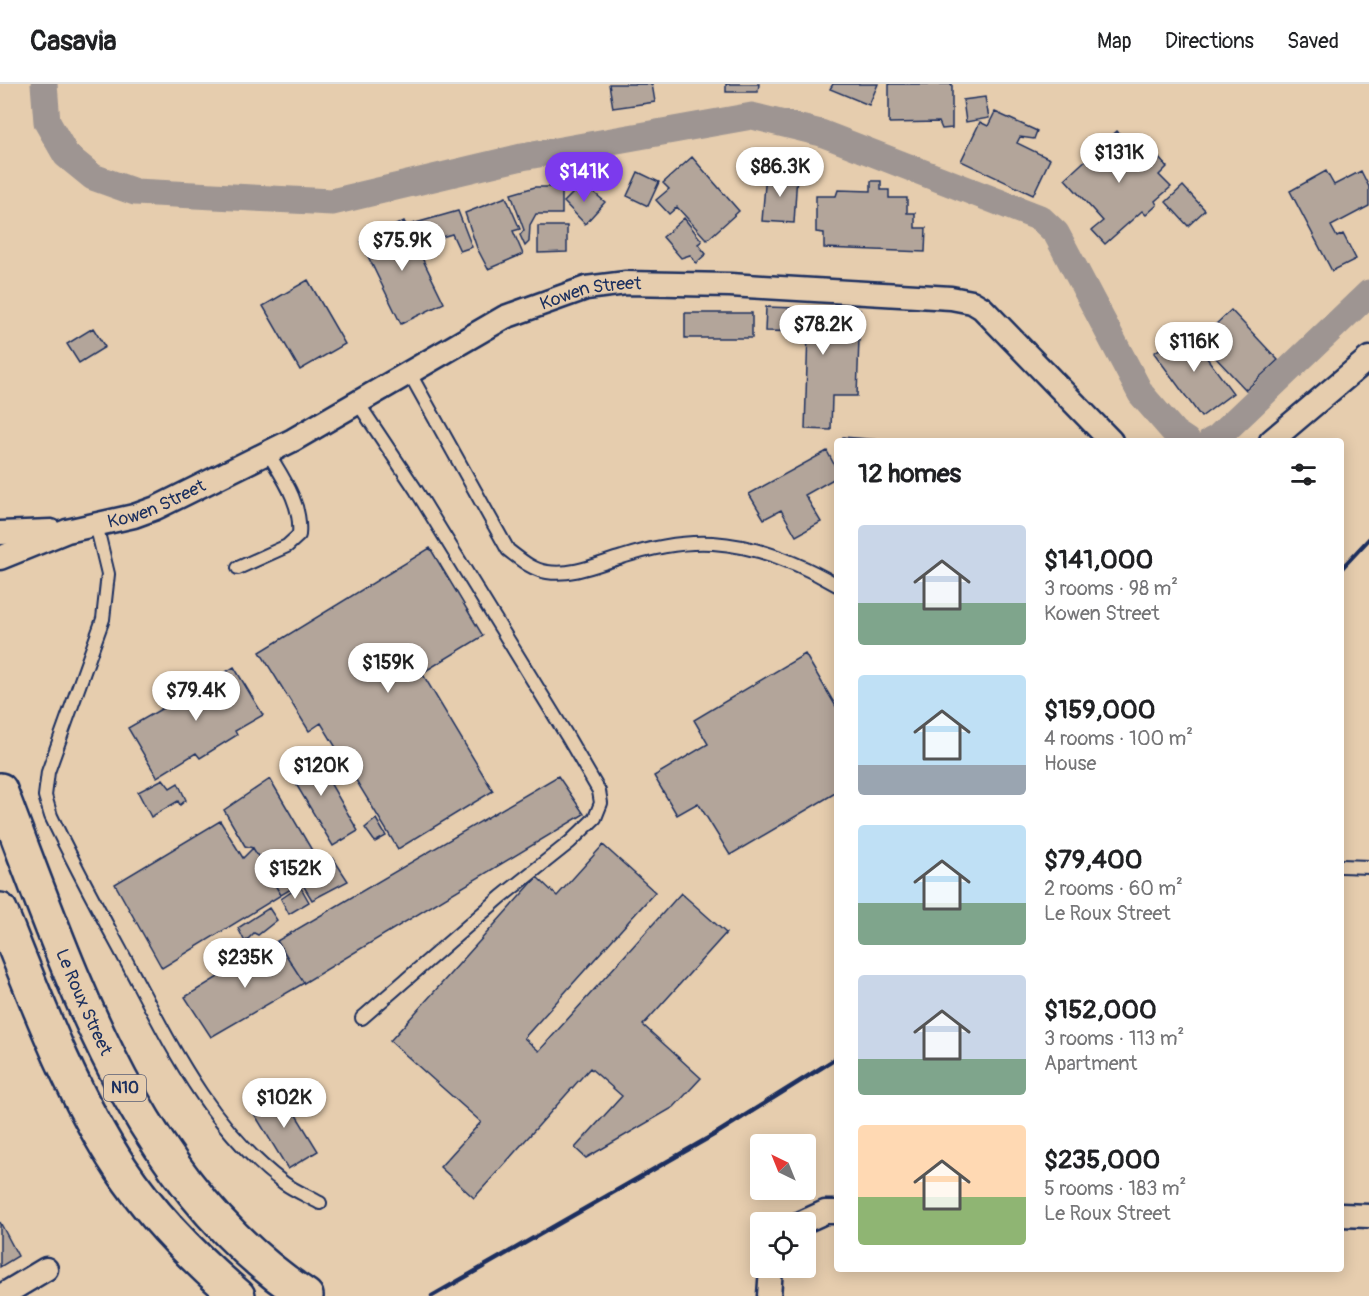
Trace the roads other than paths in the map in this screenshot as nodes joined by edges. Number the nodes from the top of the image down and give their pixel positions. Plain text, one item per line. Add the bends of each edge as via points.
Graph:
1 (1369, 358) edge
2 (410, 374) junction
3 (358, 403) junction
4 (1108, 438) edge
5 (1275, 438) edge
6 (268, 453) junction
7 (96, 524) junction
8 (67, 531) junction
9 (0, 533) edge
10 (0, 558) edge
11 (238, 568) dead end
12 (834, 583) edge
13 (0, 790) edge
14 (1344, 866) edge
15 (1369, 867) edge
16 (0, 910) edge
17 (362, 1018) dead end
18 (320, 1203) dead end
19 (834, 1212) edge
20 (1344, 1215) edge
21 (816, 1216) edge
22 (1369, 1216) edge
23 (46, 1269) dead end
24 (770, 1278) edge
25 (297, 1291) edge
26 (1, 1296) edge
27 (238, 1296) edge
28 (769, 1296) edge

1 - 5 street
2 - 3 street, Kowen Street
2 - 4 street, Kowen Street via 505,317 586,288 627,283 730,285 951,298 982,308
2 - 12 lane via 508,550 530,567 546,573 571,573 665,546 711,543 750,548 808,568
3 - 6 street, Kowen Street
3 - 17 lane via 567,736 599,791 601,803 596,818 570,842
6 - 7 street, Kowen Street via 156,508
6 - 11 lane via 291,494 299,535 287,546
7 - 8 street, Kowen Street
7 - 18 lane via 108,574 106,605 48,772 45,796 51,816 195,1085 237,1141 285,1184
8 - 9 street, Kowen Street
8 - 10 street, Kowen Street
13 - 25 highway, Le Roux Street / N10 via 84,1004 158,1144 202,1203
14 - 15 lane
16 - 27 highway, N10 via 47,1025 121,1169 160,1220
19 - 21 street
20 - 22 street
23 - 26 street
24 - 28 street

